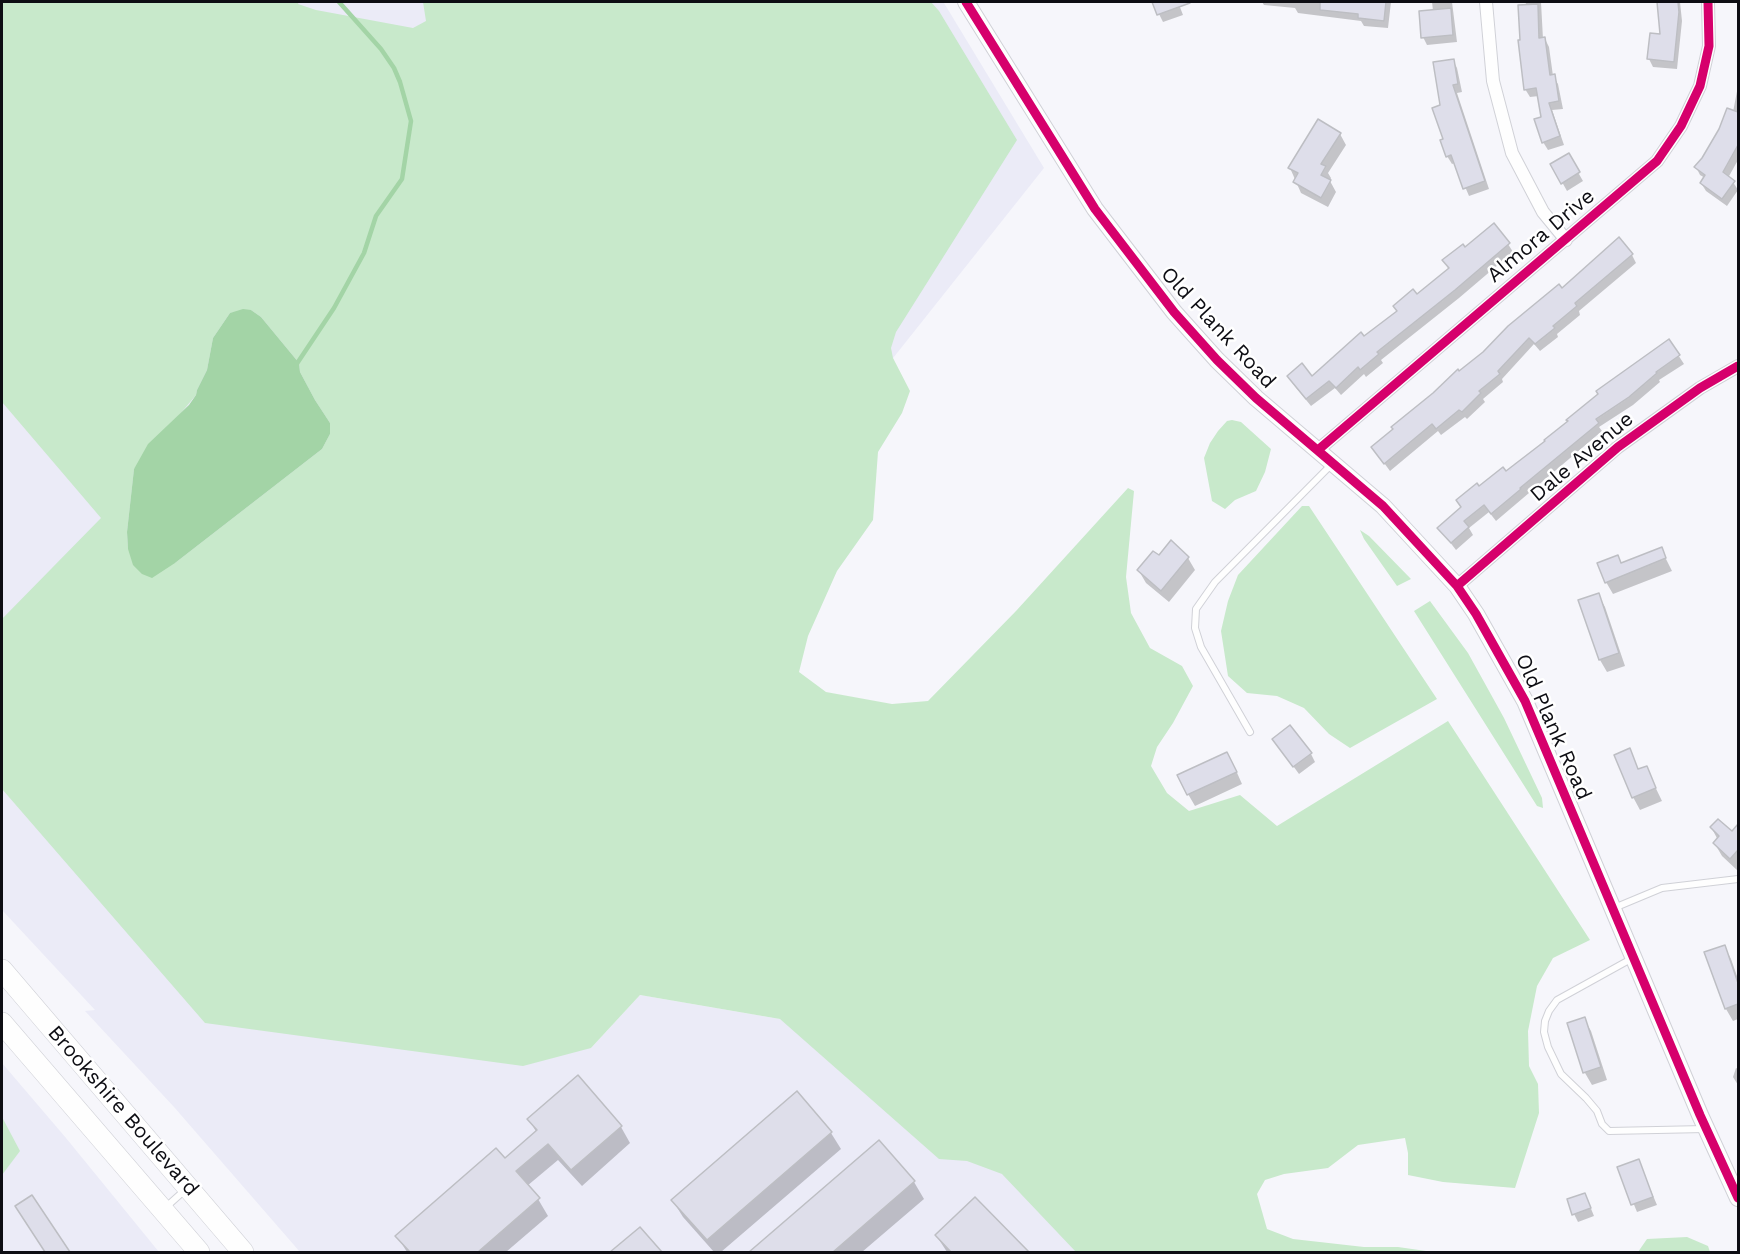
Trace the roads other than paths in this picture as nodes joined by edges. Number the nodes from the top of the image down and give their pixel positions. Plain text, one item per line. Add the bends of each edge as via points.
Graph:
1 (966, 2) edge
2 (1486, 2) edge
3 (1708, 2) edge
4 (1566, 240) junction
5 (1738, 366) edge
6 (1318, 450) junction
7 (1333, 462) junction
8 (1457, 586) junction
9 (1250, 732) dead end
10 (1738, 879) edge
11 (1613, 908) junction
12 (1635, 957) junction
13 (2, 970) edge
14 (2, 1023) edge
15 (1706, 1129) junction
16 (188, 1187) junction
17 (1738, 1198) edge
18 (163, 1209) junction
19 (199, 1252) edge
20 (243, 1252) edge

1 - 6 street, Old Plank Road via 1064,162 1141,271 1217,360
2 - 4 street via 1493,81 1512,153 1543,212
3 - 4 street, Almora Drive via 1706,66 1682,126 1657,161
4 - 6 street, Almora Drive
5 - 8 street, Dale Avenue via 1700,388 1618,447
6 - 7 street, Old Plank Road
7 - 8 street, Old Plank Road via 1383,506
7 - 9 lane via 1215,582 1196,609 1194,628 1201,647
8 - 11 street, Old Plank Road via 1525,701
10 - 11 lane via 1662,888
11 - 12 street, Old Plank Road
12 - 15 street, Old Plank Road
12 - 15 lane via 1557,1000 1545,1021 1548,1047 1561,1074 1597,1111 1609,1131
13 - 16 highway, Brookshire Boulevard
14 - 18 highway, Brookshire Boulevard
15 - 17 street, Old Plank Road
16 - 18 lane
16 - 20 highway, Brookshire Boulevard
18 - 19 highway, Brookshire Boulevard

